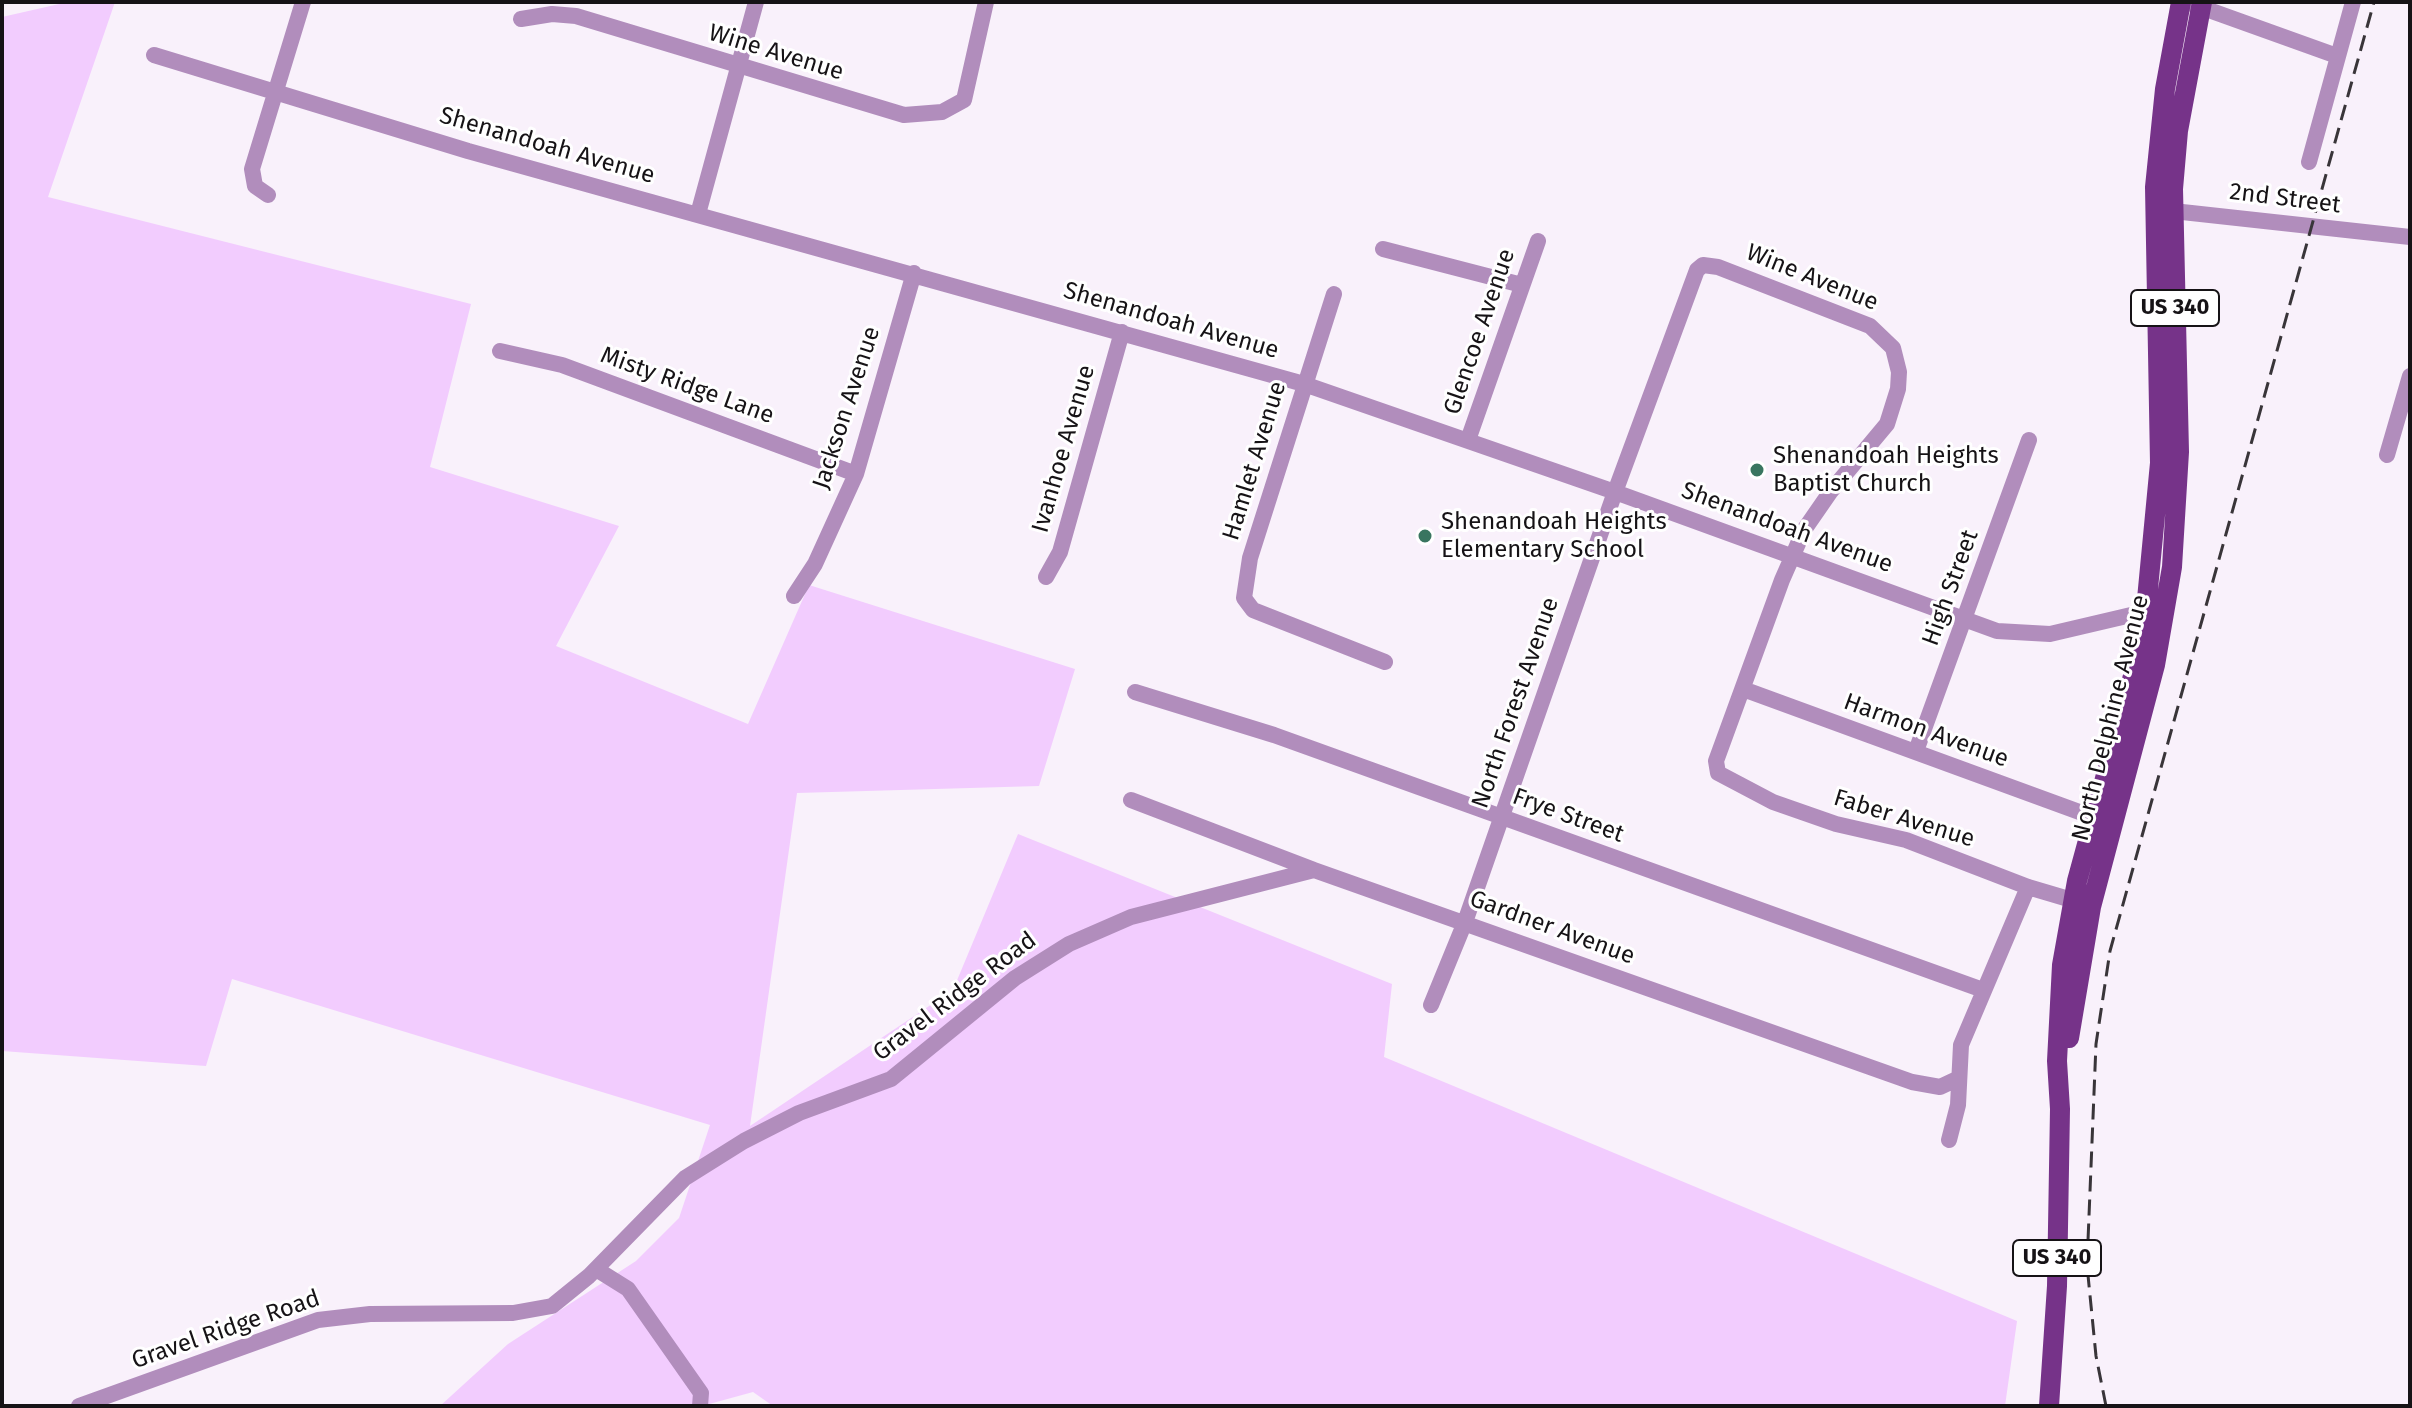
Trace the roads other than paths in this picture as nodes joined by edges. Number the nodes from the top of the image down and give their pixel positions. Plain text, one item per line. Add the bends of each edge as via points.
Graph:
1 (303, 2) edge
2 (756, 2) edge
3 (986, 2) edge
4 (2353, 2) edge
5 (2193, 4) edge
6 (521, 19) dead end
7 (154, 55) dead end
8 (2337, 56) junction
9 (738, 66) junction
10 (276, 90) junction
11 (2309, 162) dead end
12 (268, 195) dead end
13 (2164, 210) junction
14 (698, 214) junction
15 (2410, 237) edge
16 (1538, 241) dead end
17 (1383, 249) dead end
18 (914, 273) junction
19 (1693, 281) joint
20 (1522, 285) junction
21 (1334, 294) dead end
22 (1122, 332) junction
23 (500, 351) dead end
24 (2410, 376) edge
25 (1304, 384) junction
26 (1468, 440) junction
27 (2029, 440) dead end
28 (2387, 455) dead end
29 (856, 474) junction
30 (1615, 492) junction
31 (1793, 556) junction
32 (1046, 577) dead end
33 (794, 596) dead end
34 (2155, 615) junction
35 (1965, 619) junction
36 (1385, 662) dead end
37 (1743, 689) junction
38 (1135, 692) dead end
39 (1916, 751) junction
40 (1131, 800) dead end
41 (2093, 817) junction
42 (1501, 818) junction
43 (1314, 870) junction
44 (2028, 887) junction
45 (2082, 903) junction
46 (1465, 922) junction
47 (1983, 990) junction
48 (1431, 1005) dead end
49 (1957, 1079) junction
50 (1949, 1140) dead end
51 (596, 1269) junction
52 (79, 1406) edge
53 (700, 1406) edge
54 (2049, 1406) edge

1 - 10 street
2 - 9 street
3 - 9 street, Wine Avenue via 966,95 942,112 898,115
4 - 8 street
5 - 8 street
5 - 13 main road, North Delphine Avenue / US 340 via 2165,89
6 - 9 street, Wine Avenue via 576,16
7 - 10 street, Shenandoah Avenue
8 - 11 street
9 - 14 street
10 - 12 street via 251,175 255,186
10 - 14 street, Shenandoah Avenue via 468,151
13 - 15 street, 2nd Street
13 - 34 main road, North Delphine Avenue / US 340
14 - 18 street, Shenandoah Avenue
16 - 20 street, Glencoe Avenue
17 - 20 street
18 - 22 street, Shenandoah Avenue
18 - 29 street, Jackson Avenue
19 - 30 street, North Forest Avenue
19 - 31 street, Wine Avenue via 1699,267 1718,267 1879,331 1897,360 1898,389 1890,416 1878,438 1815,511
20 - 26 street, Glencoe Avenue
21 - 25 street, Hamlet Avenue
22 - 25 street, Shenandoah Avenue
22 - 32 street, Ivanhoe Avenue via 1060,552
23 - 29 street, Misty Ridge Lane via 562,365
24 - 28 street
25 - 26 street, Shenandoah Avenue
25 - 36 street, Hamlet Avenue via 1250,558 1244,598 1253,610
26 - 30 street, Shenandoah Avenue
27 - 35 street, High Street
29 - 33 street, Jackson Avenue via 815,564
30 - 31 street, Shenandoah Avenue
30 - 42 street, North Forest Avenue
31 - 35 street, Shenandoah Avenue
31 - 37 street
34 - 35 street, Shenandoah Avenue via 2031,635 1997,631
34 - 41 main road, North Delphine Avenue / US 340
34 - 45 main road, North Delphine Avenue / US 340 via 2145,706
35 - 39 street, High Street
37 - 39 street, Harmon Avenue
37 - 44 street, Faber Avenue via 1716,761 1722,778 1773,802 1906,840
38 - 42 street, Frye Street via 1274,735
39 - 41 street, Harmon Avenue
40 - 43 street, Gardner Avenue
41 - 45 main road, North Delphine Avenue / US 340
42 - 46 street, North Forest Avenue
42 - 47 street, Frye Street
43 - 46 street, Gardner Avenue
43 - 51 street, Gravel Ridge Road via 1103,927 1049,955 891,1079 799,1113 685,1178
44 - 45 street, Faber Avenue
44 - 47 street
45 - 54 main road, North Delphine Avenue / US 340 via 2059,1007 2055,1343
46 - 48 street, North Forest Avenue
46 - 49 street, Gardner Avenue via 1912,1082 1940,1087
47 - 49 street via 1961,1045
49 - 50 street via 1958,1105
51 - 52 street, Gravel Ridge Road via 552,1306 513,1313 370,1314 318,1320
51 - 53 street via 628,1289 701,1393

